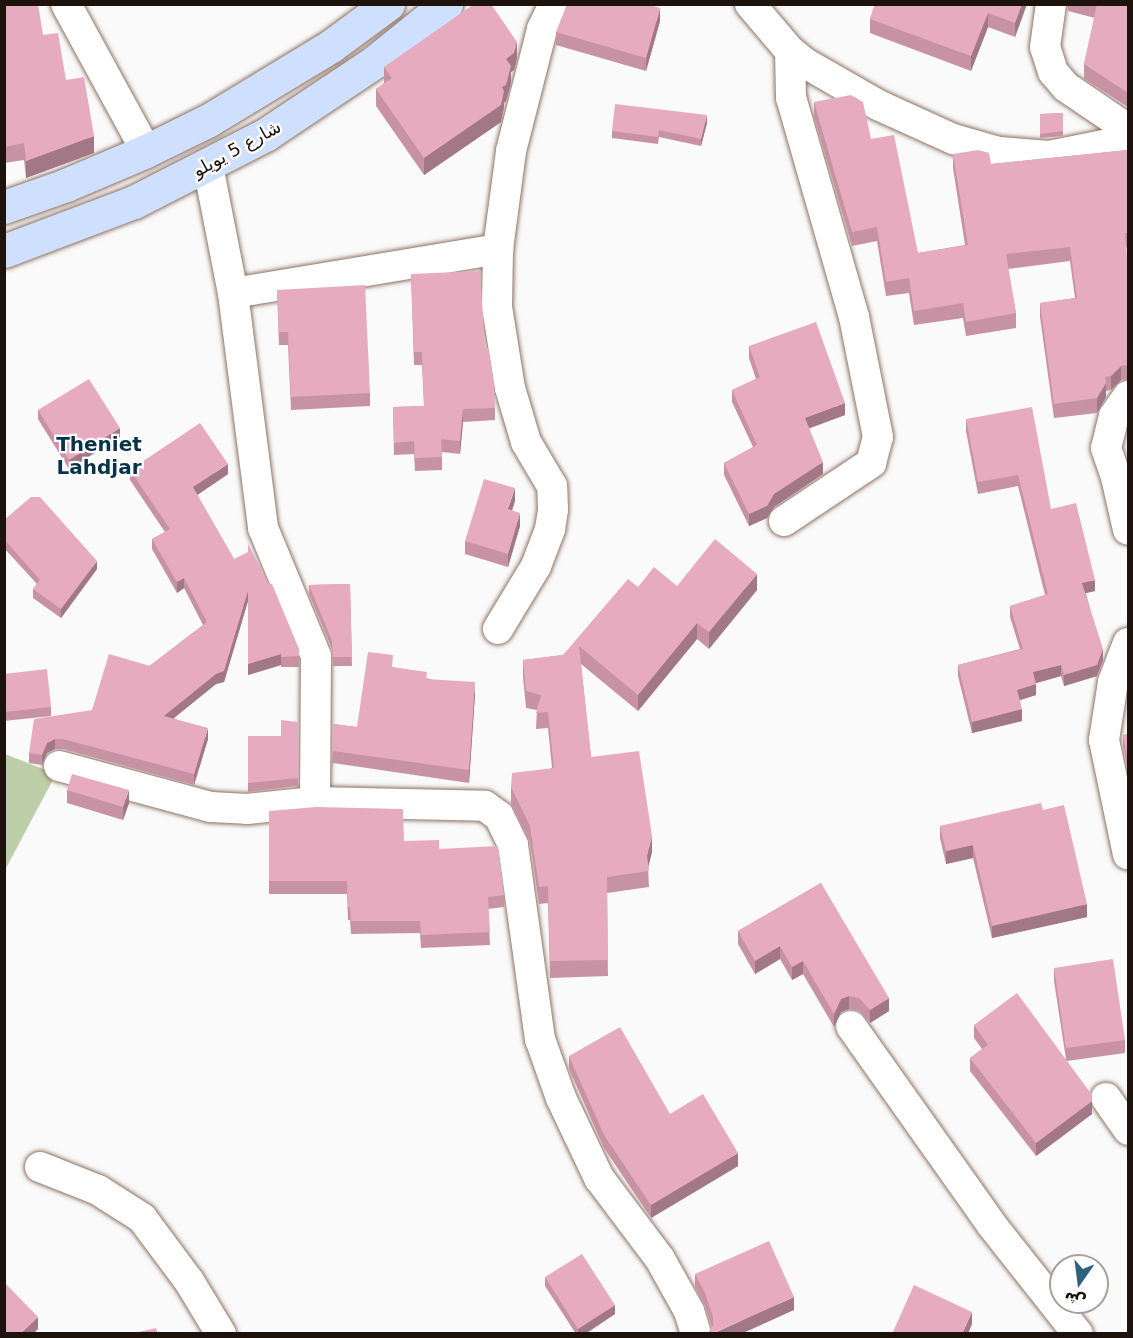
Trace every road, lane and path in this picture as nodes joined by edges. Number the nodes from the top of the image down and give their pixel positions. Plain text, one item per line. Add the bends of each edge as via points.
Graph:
1 (66, 4) edge
2 (388, 4) edge
3 (446, 4) edge
4 (554, 4) edge
5 (750, 4) edge
6 (1051, 4) edge
7 (790, 51) junction
8 (1128, 129) edge
9 (1128, 140) edge
10 (146, 151) junction
11 (208, 166) junction
12 (4, 207) edge
13 (498, 249) junction
14 (4, 251) edge
15 (233, 293) junction
16 (1128, 396) edge
17 (784, 521) dead end
18 (1128, 530) edge
19 (498, 629) dead end
20 (1128, 643) edge
21 (59, 766) dead end
22 (315, 802) junction
23 (1128, 855) edge
24 (851, 1026) dead end
25 (1106, 1098) dead end
26 (1128, 1130) edge
27 (39, 1167) dead end
28 (221, 1334) edge
29 (696, 1334) edge
30 (1078, 1334) edge

1 - 10 street
2 - 10 main road via 271,84
3 - 11 main road, شارع 5 يويلو via 320,100
4 - 13 street via 542,29 511,151
5 - 7 street
6 - 8 street via 1045,47 1053,72 1066,87
7 - 9 street via 878,105 952,139 999,152 1049,156
7 - 17 street via 791,98 854,317 878,437 871,463
10 - 12 main road
11 - 14 main road, شارع 5 يويلو via 134,202
11 - 15 street
13 - 15 street
13 - 19 street via 497,307 510,388 526,442 552,486 553,508 550,529 536,566
15 - 22 street via 263,528 316,656
16 - 18 street via 1114,416 1106,448
20 - 23 street via 1113,682 1104,740
21 - 22 street via 211,807 247,809
22 - 29 street via 485,806 499,816 513,845 540,1040 561,1098 599,1178 660,1259 689,1311
24 - 30 street via 991,1224
25 - 26 street
27 - 28 street via 98,1190 142,1218 189,1281

